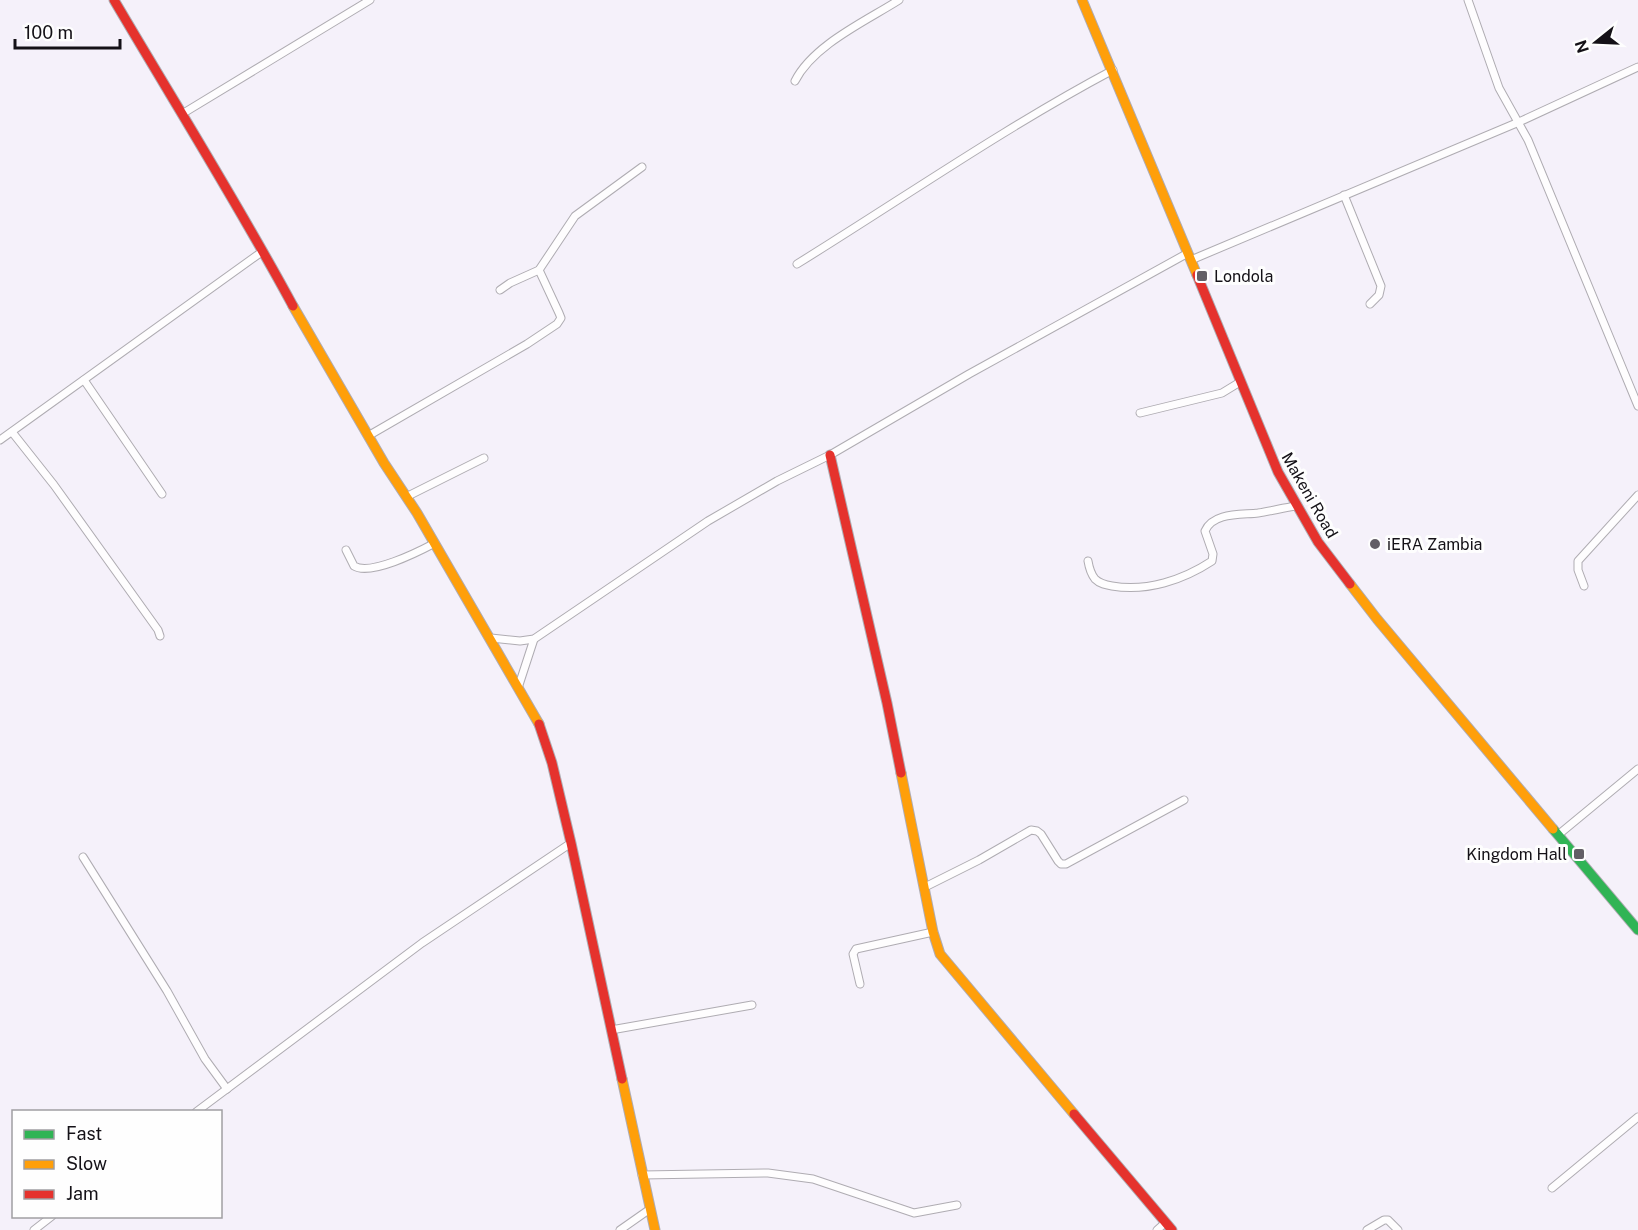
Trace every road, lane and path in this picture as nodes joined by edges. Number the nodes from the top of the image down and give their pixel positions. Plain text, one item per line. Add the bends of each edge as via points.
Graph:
1 (114, 0) edge
2 (370, 0) edge
3 (899, 0) edge
4 (1082, 0) edge
5 (1468, 0) edge
6 (1638, 67) edge
7 (1113, 70) junction
8 (795, 81) dead end
9 (182, 114) junction
10 (1519, 122) junction
11 (642, 167) dead end
12 (1344, 195) junction
13 (263, 251) junction
14 (1190, 256) junction
15 (797, 264) dead end
16 (538, 270) junction
17 (500, 290) dead end
18 (1370, 304) dead end
19 (84, 380) junction
20 (1240, 382) junction
21 (1638, 406) edge
22 (1140, 413) dead end
23 (12, 432) junction
24 (368, 436) junction
25 (0, 440) edge
26 (830, 455) junction
27 (484, 458) dead end
28 (162, 494) dead end
29 (1638, 495) edge
30 (406, 496) junction
31 (1296, 506) junction
32 (435, 543) junction
33 (346, 550) dead end
34 (1088, 561) dead end
35 (1584, 586) dead end
36 (160, 636) dead end
37 (490, 638) junction
38 (534, 639) junction
39 (518, 688) junction
40 (1638, 769) edge
41 (1184, 800) dead end
42 (1558, 835) junction
43 (571, 843) junction
44 (83, 857) dead end
45 (925, 887) junction
46 (1638, 930) edge
47 (933, 932) junction
48 (860, 984) dead end
49 (753, 1005) dead end
50 (610, 1030) junction
51 (227, 1089) junction
52 (199, 1110) edge
53 (1638, 1117) edge
54 (642, 1175) junction
55 (1552, 1188) dead end
56 (957, 1204) dead end
57 (650, 1209) junction
58 (49, 1218) edge
59 (1169, 1226) edge
60 (34, 1230) edge
61 (620, 1230) edge
62 (655, 1230) edge
63 (1157, 1230) edge
64 (1367, 1230) edge
65 (1398, 1230) edge

1 - 9 street
2 - 9 street
3 - 8 street via 828,45 801,70
4 - 7 street, Makeni Road
5 - 10 street via 1499,88
6 - 10 street
7 - 14 street, Makeni Road
7 - 15 street via 973,151
9 - 13 street
10 - 12 street
10 - 21 street
11 - 16 street via 575,216
12 - 14 street
12 - 18 street via 1381,286
13 - 19 street
13 - 24 street
14 - 20 street, Makeni Road
14 - 26 street via 969,374
16 - 17 street
16 - 24 street via 560,313 558,324
19 - 23 street
19 - 28 street
20 - 22 street via 1222,393
20 - 31 street, Makeni Road
23 - 25 street
23 - 36 street
24 - 30 street
26 - 38 street via 708,521
26 - 45 street
27 - 30 street
29 - 35 street via 1578,561
30 - 32 street
31 - 34 street via 1216,521 1206,531 1212,561 1152,586 1126,588 1102,584 1092,575
31 - 42 street, Makeni Road via 1347,581
32 - 33 street via 386,564 362,569 354,566
32 - 37 street
37 - 38 street
37 - 39 street
38 - 39 street
39 - 43 street via 541,727
40 - 42 street
41 - 45 street via 1066,864 1058,861 1038,831 1031,830
42 - 46 street, Makeni Road
43 - 50 street
43 - 51 street via 422,943
44 - 51 street
45 - 47 street
47 - 48 street via 856,949 853,954
47 - 59 street via 940,954
49 - 50 street
50 - 54 street
51 - 52 street
53 - 55 street
54 - 56 street via 768,1173 813,1179 914,1213
54 - 57 street
57 - 61 street
57 - 62 street
58 - 60 street
59 - 63 street
64 - 65 street via 1384,1220

